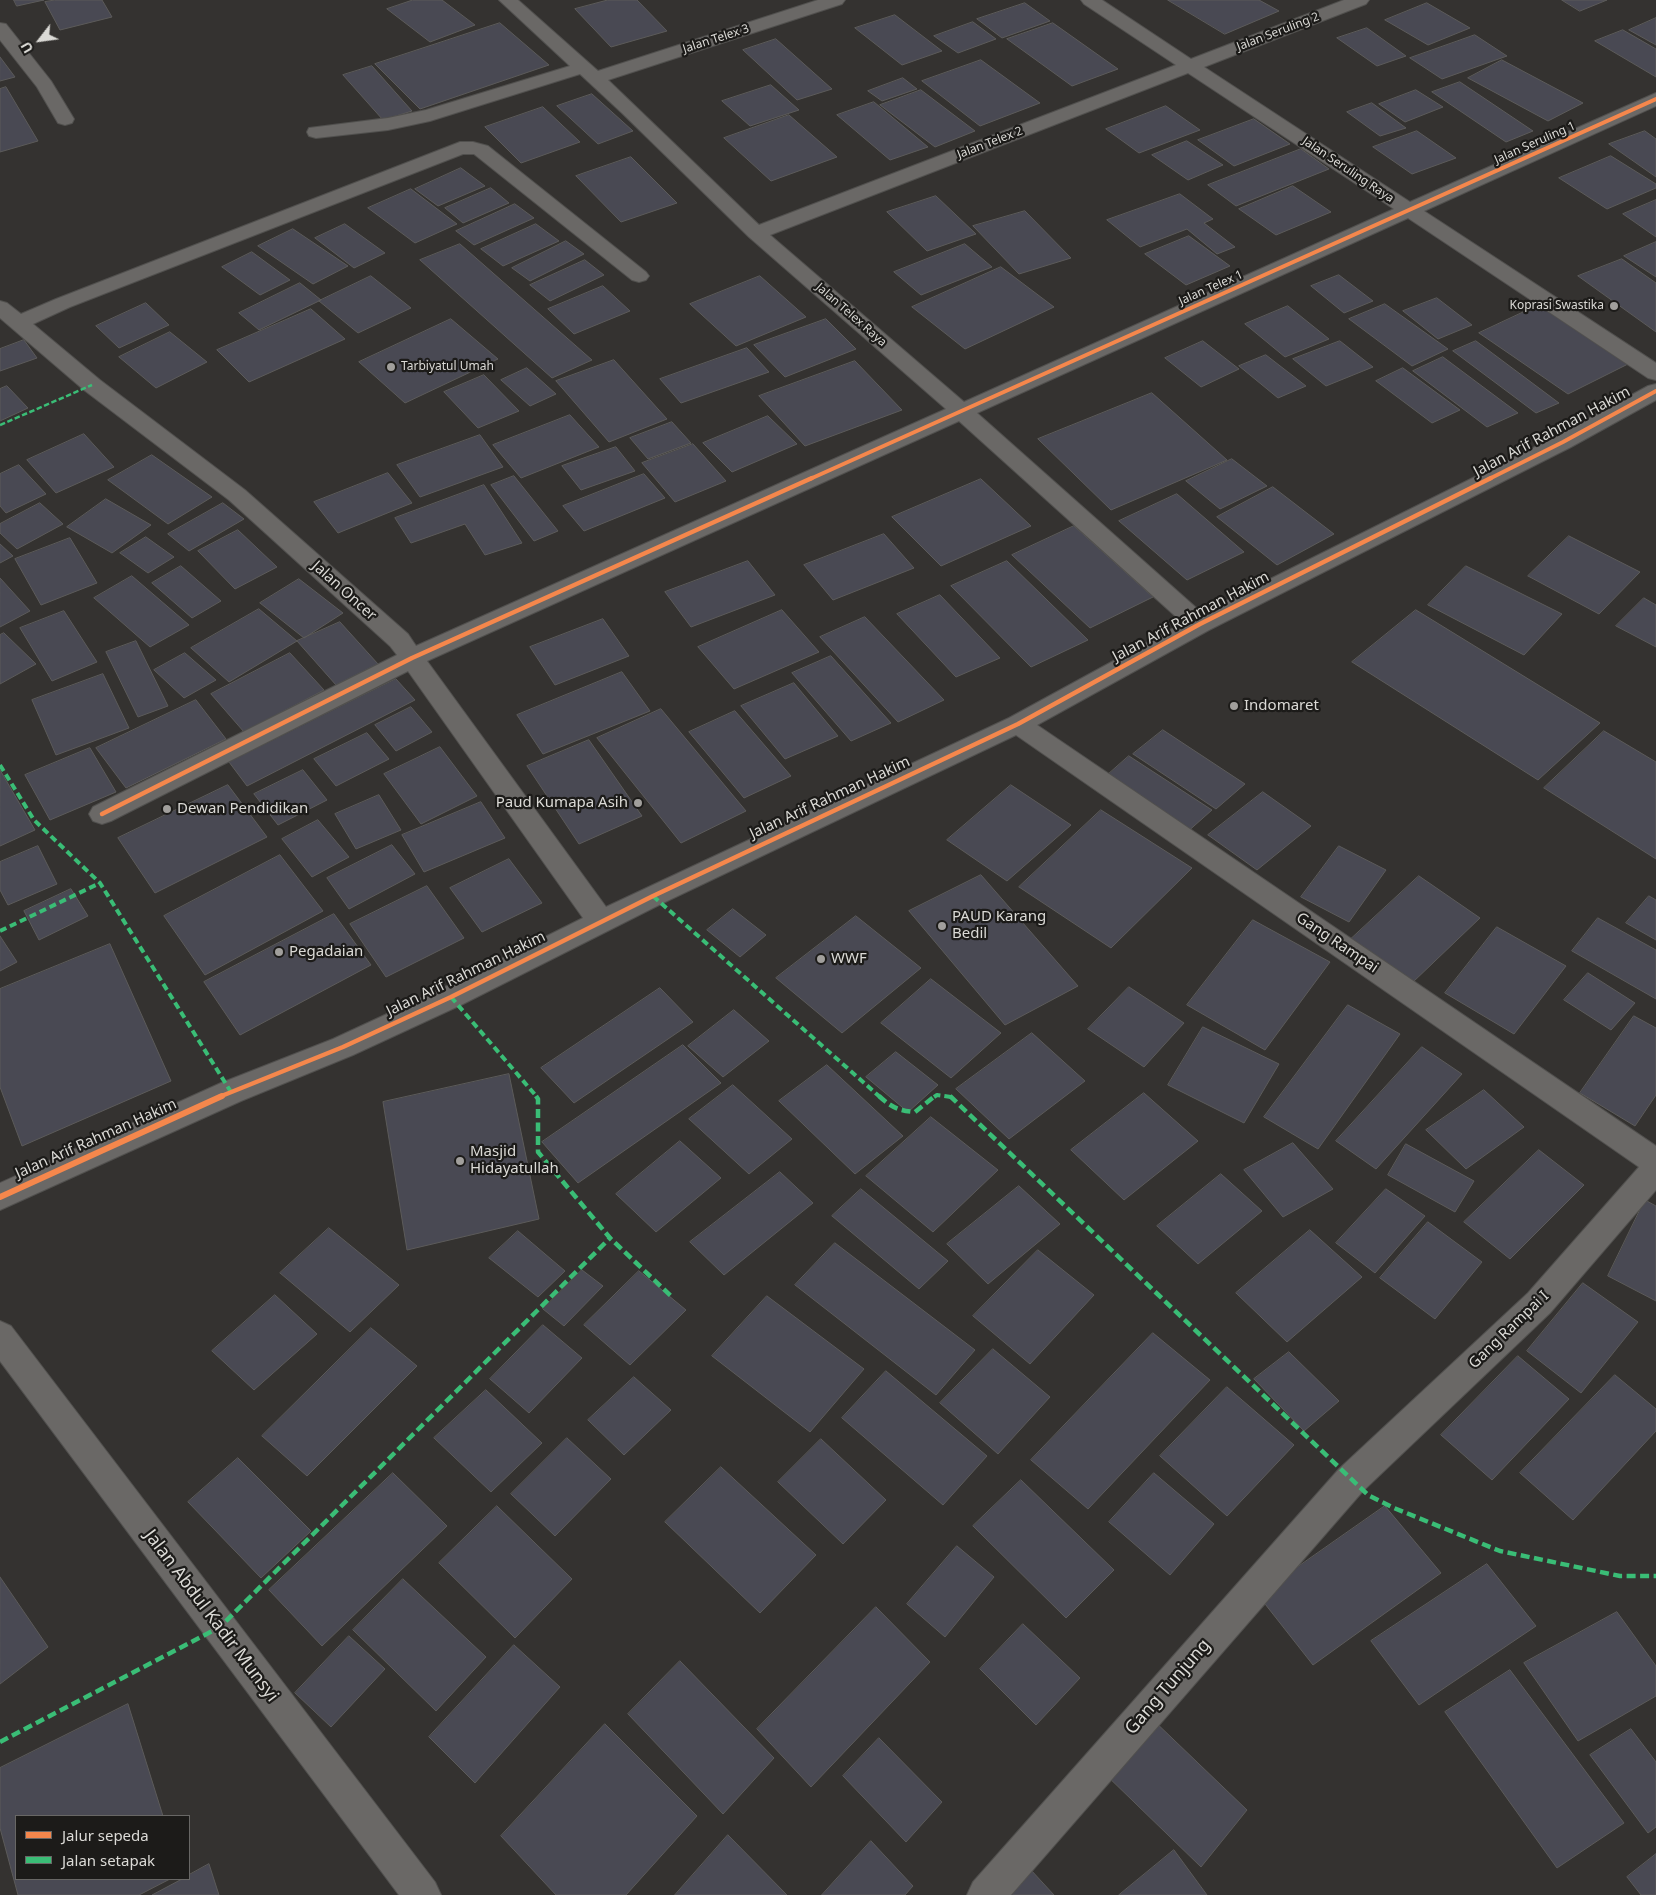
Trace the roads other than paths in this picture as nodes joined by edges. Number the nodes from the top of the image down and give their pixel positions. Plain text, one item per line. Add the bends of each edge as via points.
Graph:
1 (508, 0) edge
2 (836, 0) edge
3 (1090, 0) edge
4 (1360, 0) edge
5 (0, 28) edge
6 (1224, 54) joint
7 (1191, 67) junction
8 (588, 73) junction
9 (1656, 99) edge
10 (65, 119) dead end
11 (316, 132) dead end
12 (1416, 208) junction
13 (756, 233) junction
14 (639, 276) dead end
15 (0, 307) edge
16 (19, 323) junction
17 (1656, 373) edge
18 (1656, 391) edge
19 (960, 410) junction
20 (1200, 624) junction
21 (412, 658) junction
22 (1018, 724) junction
23 (102, 814) dead end
24 (601, 922) junction
25 (1656, 1162) edge
26 (1656, 1169) edge
27 (0, 1197) edge
28 (0, 1336) edge
29 (1351, 1480) joint
30 (422, 1895) edge
31 (986, 1895) edge

1 - 8 street, Jalan Telex Raya
2 - 8 street, Jalan Telex 3
3 - 7 street, Jalan Seruling Raya
4 - 6 street, Jalan Seruling 2
5 - 10 street via 41,78
6 - 7 street, Jalan Telex 2
7 - 12 street, Jalan Seruling Raya
7 - 13 street, Jalan Telex 2
8 - 11 street, Jalan Telex 3 via 430,115 388,124
8 - 13 street, Jalan Telex Raya
9 - 12 street, Jalan Seruling 1
12 - 17 street, Jalan Seruling Raya
12 - 19 street, Jalan Telex 1
13 - 19 street, Jalan Telex Raya
14 - 16 street via 481,150 460,148
15 - 16 street, Jalan Oncer
16 - 21 street, Jalan Oncer via 92,385 237,495 399,640
18 - 20 street, Jalan Arif Rahman Hakim via 1563,442
19 - 20 street, Jalan Telex Raya
19 - 21 street, Jalan Telex 1
20 - 22 street, Jalan Arif Rahman Hakim
21 - 23 street, Jalan Telex 1
21 - 24 street, Jalan Oncer
22 - 24 street, Jalan Arif Rahman Hakim
22 - 25 street, Gang Rampai
24 - 27 street, Jalan Arif Rahman Hakim via 343,1047 222,1096
26 - 29 street, Gang Rampai I via 1539,1303
28 - 30 street, Jalan Abdul Kadir Munsyi
29 - 31 street, Gang Tunjung

